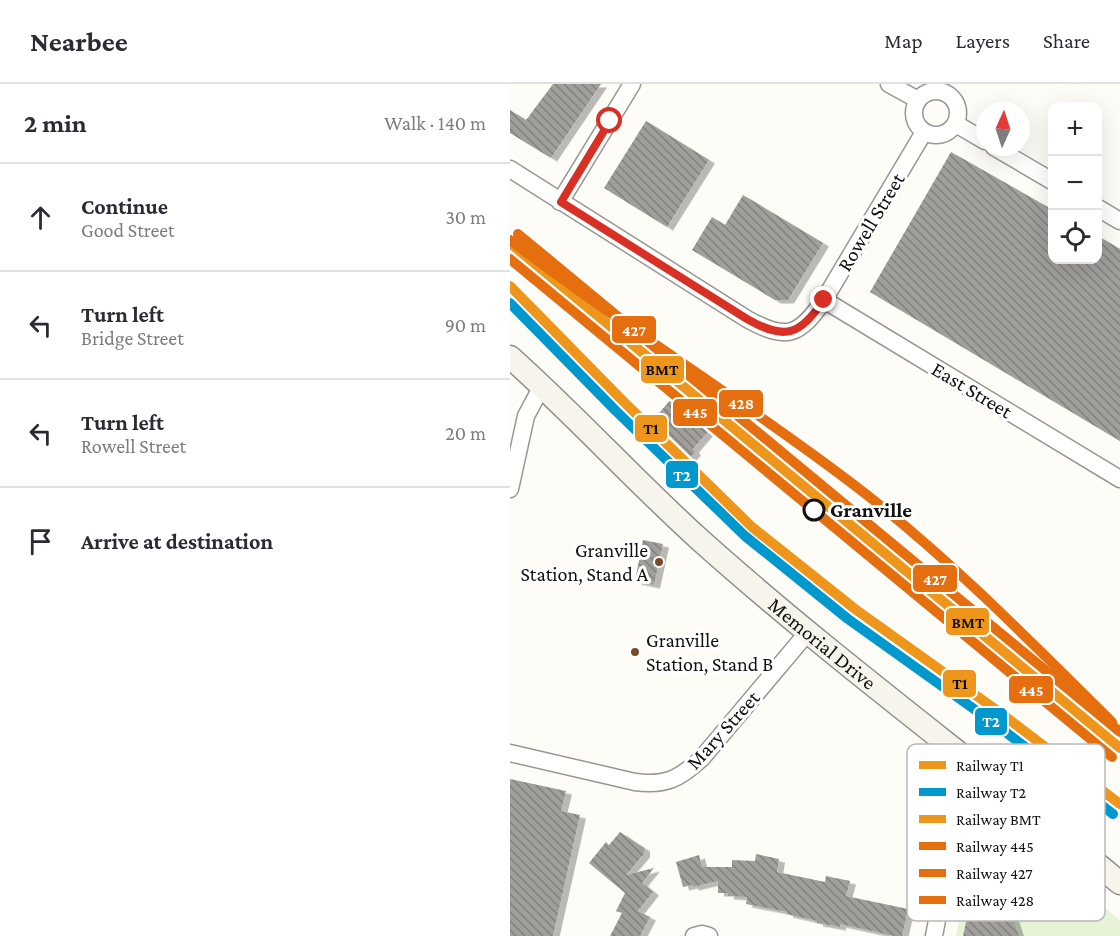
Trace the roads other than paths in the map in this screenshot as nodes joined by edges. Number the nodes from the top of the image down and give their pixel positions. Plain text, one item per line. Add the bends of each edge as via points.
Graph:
1 (632, 84) edge
2 (888, 84) edge
3 (953, 90) edge
4 (918, 100) junction
5 (956, 124) junction
6 (924, 132) junction
7 (976, 136) edge
8 (1010, 156) edge
9 (510, 169) edge
10 (1048, 178) edge
11 (561, 202) junction
12 (1101, 210) edge
13 (1120, 221) edge
14 (824, 300) junction
15 (510, 357) edge
16 (543, 386) junction
17 (1120, 480) edge
18 (510, 489) edge
19 (808, 632) junction
20 (948, 744) edge
21 (510, 753) edge
22 (1105, 871) edge
23 (1120, 883) edge
24 (937, 921) edge
25 (694, 936) edge
26 (709, 936) edge
27 (934, 936) edge

1 - 11 street
2 - 4 street
3 - 4 street via 929,92
3 - 5 street via 959,112
4 - 6 street via 914,114
5 - 6 street via 945,134
5 - 7 street
6 - 14 street, Rowell Street
8 - 10 street
9 - 11 street
11 - 14 street, Rowell Street via 774,332 801,328
12 - 13 street
14 - 17 street, East Street
15 - 16 main road, Memorial Drive
16 - 18 street via 526,416
16 - 19 main road, Memorial Drive via 698,537
19 - 20 main road, Memorial Drive
19 - 21 street, Mary Street via 702,758 672,780 635,782
22 - 23 main road, Memorial Drive
24 - 27 street
25 - 26 street

